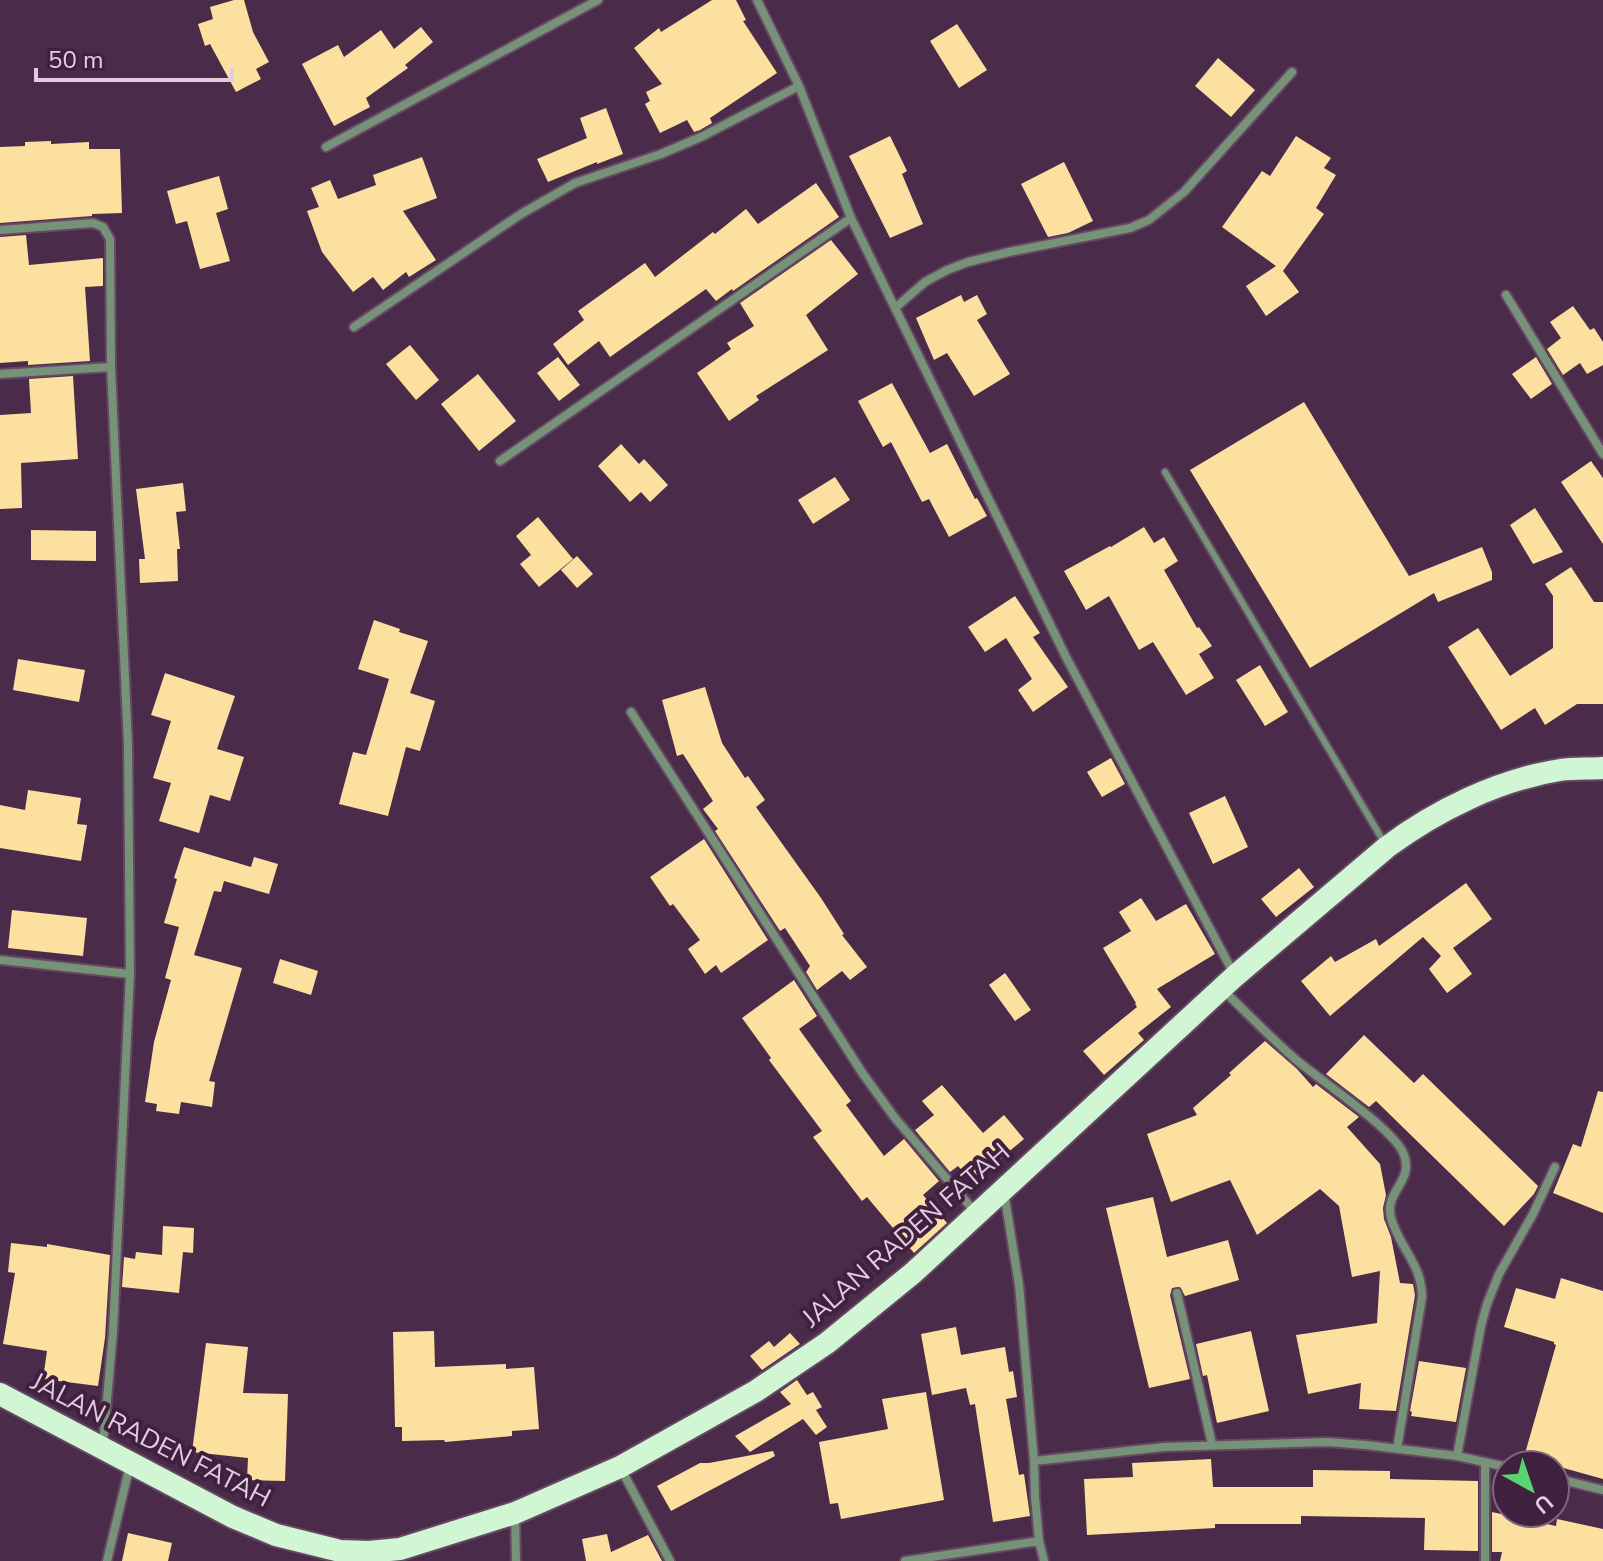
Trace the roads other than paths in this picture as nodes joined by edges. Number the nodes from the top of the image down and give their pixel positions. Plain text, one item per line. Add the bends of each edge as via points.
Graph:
1 (598, 0) edge
2 (757, 0) edge
3 (1292, 72) dead end
4 (799, 86) junction
5 (326, 147) dead end
6 (851, 218) junction
7 (0, 230) edge
8 (1506, 295) dead end
9 (895, 308) junction
10 (354, 327) dead end
11 (111, 367) junction
12 (0, 374) edge
13 (1603, 454) edge
14 (500, 461) dead end
15 (1165, 472) dead end
16 (631, 712) dead end
17 (1603, 768) edge
18 (1387, 847) junction
19 (0, 960) edge
20 (130, 974) junction
21 (1228, 982) junction
22 (1555, 1167) dead end
23 (1004, 1188) junction
24 (976, 1213) junction
25 (1177, 1293) dead end
26 (0, 1394) edge
27 (1212, 1444) junction
28 (102, 1449) junction
29 (1397, 1449) junction
30 (1457, 1456) junction
31 (1034, 1461) junction
32 (1485, 1462) junction
33 (1491, 1463) edge
34 (131, 1464) junction
35 (620, 1467) junction
36 (1571, 1482) edge
37 (1603, 1490) edge
38 (515, 1513) junction
39 (1039, 1541) junction
40 (107, 1561) edge
41 (516, 1561) edge
42 (670, 1561) edge
43 (905, 1561) edge
44 (1044, 1561) edge
45 (1485, 1561) edge

1 - 5 street
2 - 4 street
3 - 9 street via 1184,192 1149,220 968,262 925,282
4 - 6 street
4 - 10 street via 703,136 575,183
6 - 9 street
6 - 14 street
7 - 11 street via 80,222 103,227 110,239
8 - 13 street
9 - 21 street
11 - 12 street
11 - 20 street via 128,745
15 - 18 lane
16 - 24 street via 863,1074
17 - 18 highway, JALAN RADEN FATAH via 1561,770 1482,794 1440,811
18 - 21 highway, JALAN RADEN FATAH
19 - 20 street
20 - 28 street via 113,1332
21 - 23 highway, JALAN RADEN FATAH
21 - 29 street via 1293,1057 1403,1150 1408,1166 1389,1207 1419,1271 1422,1297
22 - 30 street via 1487,1304
23 - 24 highway, JALAN RADEN FATAH
23 - 31 street via 1019,1285
24 - 35 highway, JALAN RADEN FATAH via 827,1343 756,1391
25 - 27 street
26 - 28 highway, JALAN RADEN FATAH
27 - 29 street via 1327,1442
27 - 31 street
28 - 34 highway, JALAN RADEN FATAH
29 - 30 street
30 - 32 street
31 - 39 street
32 - 33 street
32 - 45 street
34 - 38 highway, JALAN RADEN FATAH via 276,1535 340,1551 400,1549
34 - 40 street
35 - 38 highway, JALAN RADEN FATAH
35 - 42 street
36 - 37 street
38 - 41 street
39 - 43 street
39 - 44 street

